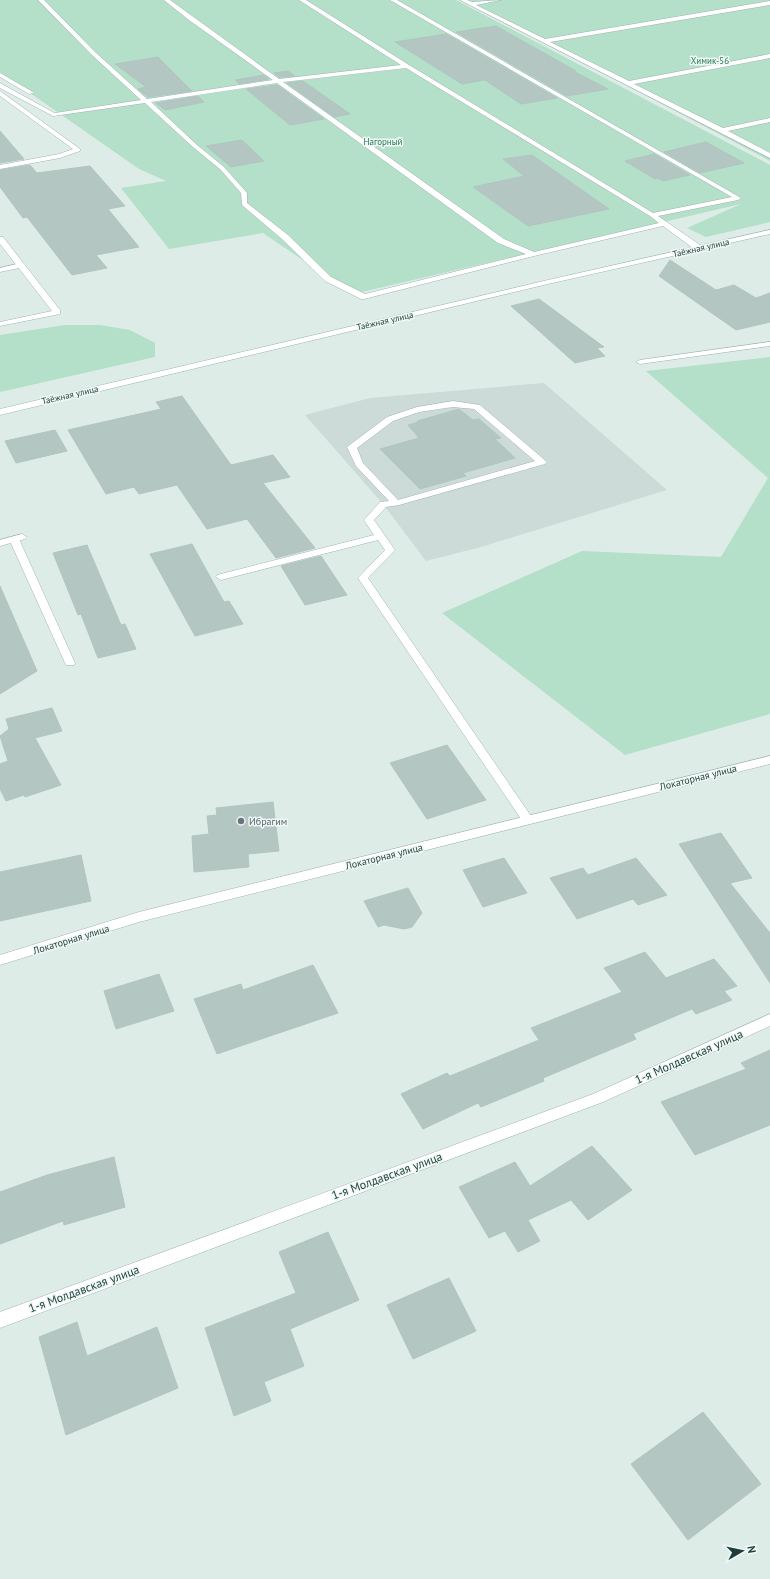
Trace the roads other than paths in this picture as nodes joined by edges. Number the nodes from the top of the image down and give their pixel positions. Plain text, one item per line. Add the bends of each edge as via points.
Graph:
1 (41, 0) edge
2 (167, 0) edge
3 (302, 0) edge
4 (393, 0) edge
5 (463, 0) edge
6 (498, 0) edge
7 (770, 3) edge
8 (471, 4) junction
9 (545, 41) junction
10 (770, 56) edge
11 (407, 66) junction
12 (0, 75) edge
13 (280, 81) junction
14 (629, 83) junction
15 (0, 85) edge
16 (0, 93) edge
17 (31, 93) dead end
18 (148, 102) junction
19 (770, 120) edge
20 (722, 130) junction
21 (770, 156) edge
22 (0, 167) edge
23 (652, 215) junction
24 (664, 224) junction
25 (770, 232) edge
26 (0, 239) edge
27 (700, 249) junction
28 (533, 254) junction
29 (21, 265) junction
30 (0, 270) edge
31 (0, 324) edge
32 (770, 344) edge
33 (640, 362) dead end
34 (0, 412) edge
35 (396, 503) junction
36 (380, 536) junction
37 (0, 543) edge
38 (221, 576) dead end
39 (70, 663) dead end
40 (770, 760) edge
41 (527, 819) junction
42 (0, 960) edge
43 (770, 1020) edge
44 (0, 1320) edge

1 - 18 street via 93,53
2 - 13 street
3 - 11 street
4 - 23 street via 738,198
5 - 8 street
6 - 8 street
7 - 9 street
8 - 9 street
9 - 14 street
10 - 14 street
11 - 13 street
11 - 23 street
12 - 17 street
13 - 18 street
13 - 28 street via 501,241
14 - 20 street
15 - 18 street via 55,115
16 - 22 street via 78,150 60,156
18 - 28 street via 222,168 244,193 244,204 285,237 328,279 364,297
19 - 20 street
20 - 21 street
23 - 24 street
24 - 27 street
24 - 28 street
25 - 27 street, Таёжная улица
26 - 29 street
27 - 34 street, Таёжная улица via 548,282
29 - 30 street
29 - 31 street via 57,312
32 - 33 street
35 - 35 street via 473,481 542,462 477,407 453,404 417,410 390,419 352,447 359,464
35 - 36 street via 383,504 369,520
36 - 38 street
36 - 41 street via 390,550 362,578
37 - 39 street via 18,538
40 - 41 street, Локаторная улица
41 - 42 street, Локаторная улица via 139,917
43 - 44 street, 1-я Молдавская улица via 598,1098

